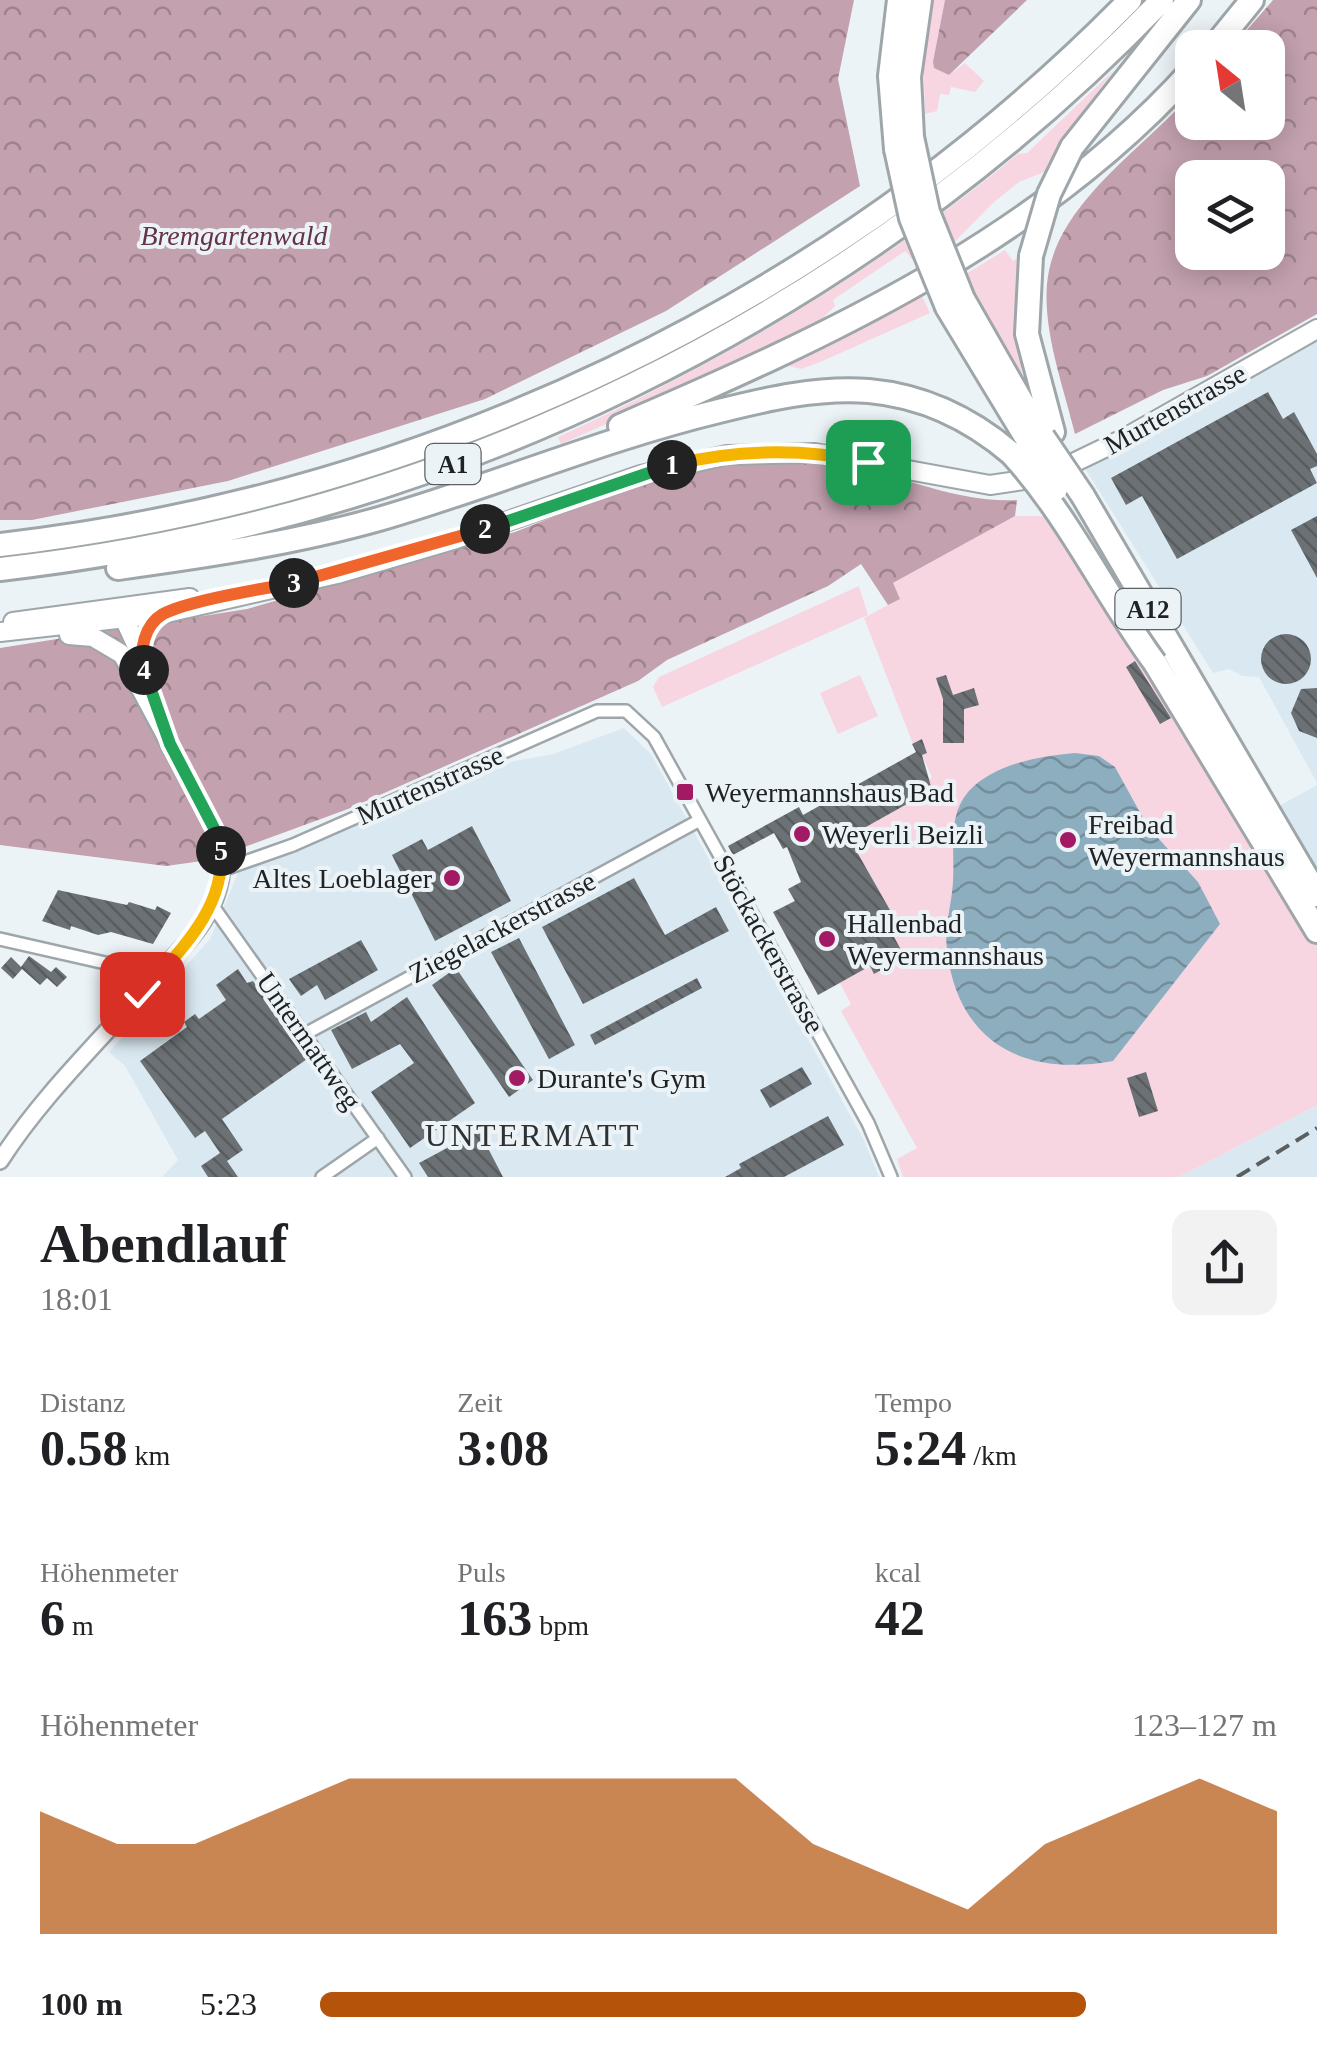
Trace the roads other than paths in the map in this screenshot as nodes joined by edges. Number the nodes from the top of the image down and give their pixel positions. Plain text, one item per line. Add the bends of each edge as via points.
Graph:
1 (899, 0) edge
2 (920, 0) edge
3 (1112, 0) edge
4 (1130, 0) edge
5 (1162, 0) edge
6 (1189, 0) edge
7 (1201, 0) edge
8 (1252, 0) edge
9 (1228, 30) edge
10 (1160, 35) junction
11 (1175, 87) edge
12 (1010, 109) junction
13 (904, 143) junction
14 (1317, 329) edge
15 (1034, 442) junction
16 (469, 488) junction
17 (0, 545) edge
18 (0, 570) edge
19 (0, 582) edge
20 (260, 590) junction
21 (162, 614) junction
22 (120, 616) junction
23 (0, 624) edge
24 (34, 631) junction
25 (0, 632) edge
26 (120, 653) junction
27 (140, 653) junction
28 (636, 717) joint
29 (170, 744) junction
30 (700, 820) junction
31 (222, 870) junction
32 (1317, 895) edge
33 (212, 905) junction
34 (1317, 931) edge
35 (2, 941) edge
36 (158, 975) junction
37 (305, 1034) junction
38 (378, 1138) junction
39 (0, 1161) edge
40 (322, 1177) edge
41 (405, 1177) edge
42 (891, 1177) edge

1 - 13 highway via 890,76
2 - 13 highway
3 - 12 highway via 1043,64
4 - 12 highway, A1
5 - 18 highway, A1 via 1038,118 897,229 766,315 614,396 439,468 300,512 157,546
6 - 10 highway
7 - 10 highway
8 - 9 highway
10 - 15 highway, bridge via 1072,147 1049,194 1030,256
11 - 16 highway via 1063,190 927,278 707,388
12 - 17 highway, A1 via 885,208 784,275 564,392 414,452 283,492 135,526
13 - 15 highway, bridge via 917,236
14 - 20 main road, Murtenstrasse via 1061,472 1029,480 959,482 815,453 727,454 640,474 388,560
15 - 16 highway via 916,400 868,391 816,392 674,423
15 - 32 highway, A12, bridge via 1083,496
15 - 34 highway, A12, bridge via 1155,663
16 - 19 highway via 306,537
20 - 21 main road
20 - 22 main road
21 - 22 main road
21 - 27 main road
22 - 23 main road
22 - 24 main road
22 - 26 main road
22 - 27 main road
24 - 25 main road
24 - 26 main road via 93,637
26 - 29 street
27 - 29 street
28 - 30 street, Stöckackerstrasse
28 - 31 street, Murtenstrasse via 620,709 598,711
29 - 31 street via 216,832
30 - 37 street, Ziegelackerstrasse
30 - 42 street, Stöckackerstrasse via 868,1123
31 - 33 street
33 - 36 street
33 - 37 street, Untermattweg
35 - 36 street
36 - 39 street
37 - 38 street, Untermattweg
38 - 40 street
38 - 41 street, Untermattweg

